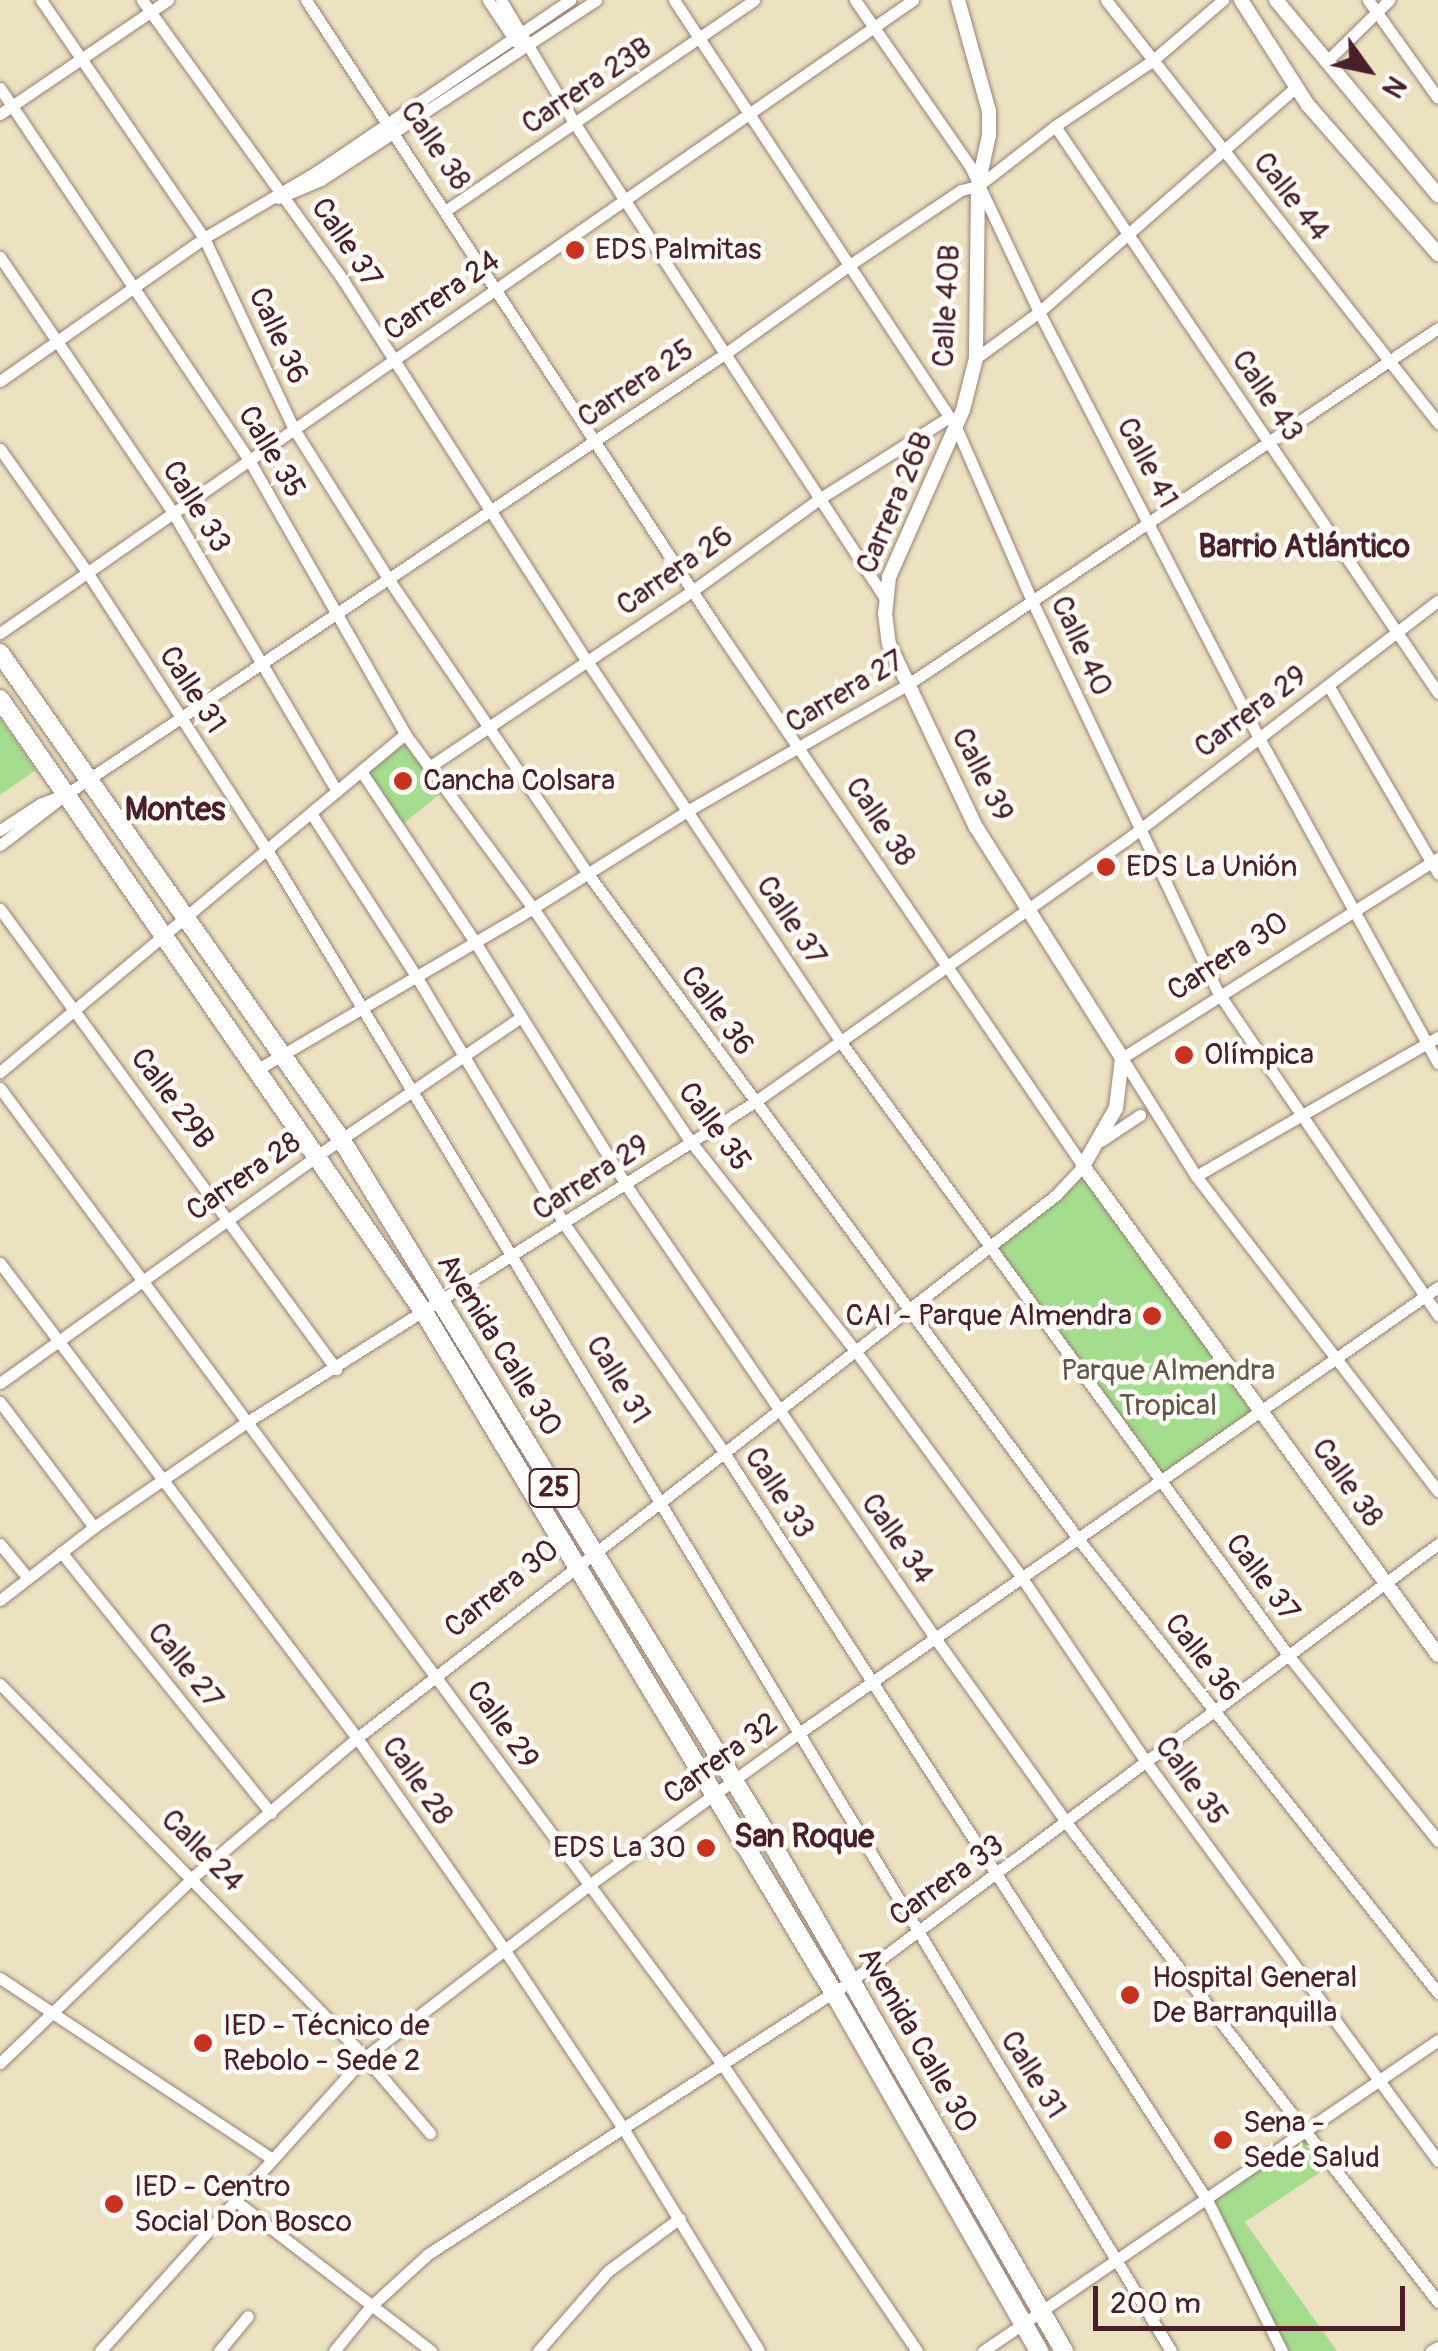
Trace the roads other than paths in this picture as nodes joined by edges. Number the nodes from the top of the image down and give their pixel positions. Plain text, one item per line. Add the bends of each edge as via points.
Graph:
1 (41, 0) edge
2 (142, 0) edge
3 (168, 0) edge
4 (306, 0) edge
5 (488, 0) edge
6 (501, 0) edge
7 (570, 0) edge
8 (596, 0) edge
9 (674, 0) edge
10 (754, 0) edge
11 (855, 0) edge
12 (913, 0) edge
13 (958, 0) edge
14 (1106, 0) edge
15 (1223, 0) edge
16 (1241, 0) edge
17 (1276, 0) edge
18 (1368, 0) edge
19 (1389, 0) edge
20 (151, 12) junction
21 (1376, 12) junction
22 (873, 28) junction
23 (701, 39) junction
24 (523, 44) junction
25 (80, 58) junction
26 (1328, 60) junction
27 (1152, 61) junction
28 (0, 88) edge
29 (1296, 88) junction
30 (1438, 98) edge
31 (12, 106) junction
32 (746, 113) junction
33 (0, 114) edge
34 (576, 124) junction
35 (1054, 126) junction
36 (390, 128) junction
37 (1223, 150) junction
38 (978, 186) junction
39 (280, 196) junction
40 (1438, 196) edge
41 (625, 199) junction
42 (445, 211) junction
43 (1127, 234) junction
44 (204, 238) junction
45 (1438, 254) edge
46 (0, 257) edge
47 (848, 266) junction
48 (137, 288) junction
49 (495, 289) junction
50 (1040, 312) junction
51 (1438, 328) edge
52 (57, 344) junction
53 (726, 354) junction
54 (976, 358) junction
55 (393, 360) junction
56 (1389, 362) junction
57 (0, 381) edge
58 (953, 422) junction
59 (1438, 423) edge
60 (294, 428) junction
61 (594, 442) junction
62 (1270, 444) junction
63 (0, 449) edge
64 (249, 460) junction
65 (819, 499) junction
66 (490, 512) junction
67 (173, 513) junction
68 (1151, 525) junction
69 (87, 572) junction
70 (389, 580) junction
71 (692, 591) junction
72 (886, 600) junction
73 (1438, 601) edge
74 (1033, 602) junction
75 (335, 616) junction
76 (0, 633) edge
77 (1396, 634) junction
78 (0, 653) edge
79 (588, 661) junction
80 (263, 664) junction
81 (908, 685) junction
82 (1328, 685) junction
83 (1438, 693) edge
84 (0, 699) edge
85 (181, 721) junction
86 (489, 728) junction
87 (405, 734) junction
88 (1258, 736) junction
89 (798, 750) junction
90 (430, 767) junction
91 (361, 771) junction
92 (90, 779) junction
93 (337, 792) junction
94 (64, 795) junction
95 (687, 811) junction
96 (311, 813) junction
97 (1140, 829) junction
98 (0, 830) edge
99 (0, 845) edge
100 (267, 850) junction
101 (1436, 864) edge
102 (588, 874) junction
103 (1026, 907) junction
104 (532, 908) junction
105 (0, 910) edge
106 (1353, 910) junction
107 (184, 919) junction
108 (164, 935) junction
109 (475, 942) junction
110 (944, 965) junction
111 (416, 976) junction
112 (1219, 994) junction
113 (362, 1008) junction
114 (75, 1010) junction
115 (521, 1017) junction
116 (840, 1040) junction
117 (1432, 1040) edge
118 (284, 1054) junction
119 (465, 1055) junction
120 (1122, 1058) junction
121 (1438, 1064) edge
122 (258, 1069) junction
123 (0, 1072) edge
124 (0, 1088) edge
125 (414, 1090) junction
126 (752, 1103) junction
127 (1140, 1115) dead end
128 (1299, 1115) junction
129 (341, 1139) junction
130 (1101, 1141) junction
131 (691, 1142) junction
132 (318, 1155) junction
133 (1083, 1166) junction
134 (1196, 1176) junction
135 (626, 1185) junction
136 (230, 1218) junction
137 (566, 1225) junction
138 (988, 1245) junction
139 (514, 1257) junction
140 (0, 1262) edge
141 (142, 1280) junction
142 (1438, 1287) edge
143 (1425, 1296) junction
144 (433, 1309) junction
145 (906, 1309) junction
146 (1438, 1316) edge
147 (60, 1340) junction
148 (854, 1349) junction
149 (1336, 1356) junction
150 (336, 1369) junction
151 (0, 1383) edge
152 (0, 1402) edge
153 (776, 1409) junction
154 (1262, 1411) junction
155 (247, 1422) junction
156 (723, 1451) junction
157 (162, 1479) junction
158 (1161, 1484) junction
159 (1438, 1491) edge
160 (661, 1499) junction
161 (94, 1527) junction
162 (1079, 1540) junction
163 (0, 1544) edge
164 (1438, 1544) edge
165 (60, 1552) junction
166 (586, 1557) junction
167 (26, 1578) junction
168 (1022, 1578) junction
169 (1384, 1583) junction
170 (0, 1600) edge
171 (935, 1638) junction
172 (1438, 1654) edge
173 (1288, 1655) junction
174 (436, 1678) junction
175 (871, 1683) junction
176 (0, 1684) edge
177 (1212, 1712) junction
178 (800, 1733) junction
179 (357, 1738) junction
180 (1146, 1762) junction
181 (735, 1783) junction
182 (716, 1795) junction
183 (271, 1813) junction
184 (1066, 1822) junction
185 (1438, 1840) edge
186 (994, 1876) junction
187 (193, 1877) junction
188 (589, 1885) junction
189 (916, 1934) junction
190 (504, 1948) junction
191 (0, 1978) edge
192 (851, 1981) junction
193 (834, 1993) junction
194 (1438, 1993) edge
195 (48, 2012) junction
196 (1438, 2040) edge
197 (366, 2056) junction
198 (0, 2063) edge
199 (722, 2064) junction
200 (1378, 2080) junction
201 (622, 2128) junction
202 (1304, 2129) junction
203 (430, 2132) dead end
204 (272, 2159) junction
205 (1438, 2160) edge
206 (1207, 2200) junction
207 (238, 2202) junction
208 (680, 2218) junction
209 (1119, 2262) junction
210 (1438, 2302) edge
211 (370, 2307) junction
212 (1042, 2313) junction
213 (248, 2316) dead end
214 (1024, 2326) junction
215 (1438, 2347) edge
216 (107, 2349) edge
217 (219, 2351) edge
218 (334, 2351) edge
219 (431, 2351) edge
220 (538, 2351) edge
221 (759, 2351) edge
222 (918, 2351) edge
223 (983, 2351) edge
224 (1039, 2351) edge
225 (1064, 2351) edge
226 (1171, 2351) edge
227 (1282, 2351) edge
228 (1432, 2351) edge

1 - 25 street, Calle 36
2 - 20 street, Calle 37
3 - 20 street
4 - 36 street, Calle 38
5 - 24 street, Calle 39
6 - 24 street, Calle 39
7 - 24 street
8 - 24 street
9 - 23 street, Calle 40
10 - 23 street, Carrera 23B
11 - 22 street, Calle 41
12 - 22 street, Carrera 24
13 - 38 main road, Calle 40B via 990,110
14 - 27 street, Calle 44
15 - 27 street, Carrera 25
16 - 29 main road
17 - 26 main road
18 - 21 street
19 - 21 street
20 - 25 street
20 - 39 street, Calle 37
21 - 26 street
21 - 30 street
22 - 32 street, Carrera 24
22 - 38 street, Calle 41
23 - 32 street, Calle 40
23 - 34 street, Carrera 23B
24 - 34 street, Calle 39
24 - 36 street
25 - 31 street
25 - 44 street, Calle 36
26 - 40 main road
27 - 35 street, Carrera 25
27 - 37 street, Calle 44
28 - 31 street, Calle 35
29 - 37 street
29 - 45 main road
31 - 33 street
31 - 48 street, Calle 35
32 - 41 street, Carrera 24
32 - 47 street, Calle 40
34 - 41 street, Calle 39
34 - 42 street, Carrera 23B
35 - 38 street, Carrera 25
35 - 43 street, Calle 43
36 - 39 street
36 - 42 street, Calle 38
37 - 43 street
37 - 56 street, Calle 44
38 - 47 street, Carrera 25 via 961,190
38 - 50 street, Calle 41
38 - 54 main road, Calle 40B
39 - 44 street
39 - 55 street, Calle 37
41 - 49 street, Carrera 24
41 - 53 street, Calle 39
42 - 49 street, Calle 38
43 - 50 street
43 - 62 street, Calle 43
44 - 48 street
44 - 60 street, Calle 36
46 - 52 street, Calle 33
47 - 53 street, Carrera 25
47 - 58 street, Calle 40
48 - 52 street
48 - 64 street, Calle 35
49 - 55 street, Carrera 24
49 - 61 street, Calle 38
50 - 54 street
50 - 68 street, Calle 41
51 - 56 street, Carrera 27
52 - 57 street
52 - 67 street, Calle 33
53 - 61 street, Carrera 25
53 - 65 street, Calle 39
54 - 58 main road, Calle 40B
55 - 60 street, Carrera 24
55 - 66 street, Calle 37
56 - 59 street, Calle 44
56 - 62 street, Carrera 27
58 - 65 street, Carrera 26
58 - 72 main road, Carrera 26B via 897,556
58 - 74 street, Calle 40
60 - 64 street, Carrera 24
60 - 70 street, Calle 36
61 - 66 street, Carrera 25
61 - 71 street, Calle 38
62 - 68 street, Carrera 27
62 - 77 street, Calle 43
63 - 69 street, Calle 31
64 - 67 street, Carrera 24
64 - 75 street, Calle 35
65 - 71 street, Carrera 26
65 - 72 street, Calle 39
66 - 70 street, Carrera 25
66 - 79 street, Calle 37
67 - 69 street, Carrera 24
67 - 80 street, Calle 33
68 - 74 street, Carrera 27
68 - 88 street, Calle 41
69 - 76 street, Carrera 24
69 - 85 street, Calle 31
70 - 75 street, Carrera 25
70 - 86 street, Calle 36
71 - 79 street, Carrera 26
71 - 89 street, Calle 38
72 - 81 main road, Calle 39 via 889,644
73 - 77 street, Carrera 29
74 - 81 street, Carrera 27
74 - 97 street, Calle 40
75 - 80 street, Carrera 25
75 - 87 street, Calle 35
77 - 82 street, Carrera 29
77 - 83 street, Calle 43
78 - 92 highway, Avenida Calle 30 / 25
79 - 86 street, Carrera 26
79 - 95 street, Calle 37
80 - 85 street, Carrera 25
80 - 93 street, Calle 33
81 - 89 street, Carrera 27
81 - 103 main road, Calle 39 via 976,828
82 - 88 street, Carrera 29
82 - 101 street
84 - 94 highway, Avenida Calle 30 / 25
85 - 92 street, Carrera 25
85 - 100 street, Calle 31
86 - 90 street, Carrera 26
86 - 102 street, Calle 36
87 - 90 street, Calle 35
87 - 91 street
88 - 97 street, Carrera 29
88 - 106 street, Calle 41
89 - 95 street, Carrera 27
89 - 110 street, Calle 38
90 - 104 street, Calle 35
91 - 93 street
91 - 109 street, Calle 34
92 - 94 street, Carrera 25
92 - 107 highway, Avenida Calle 30 / 25
93 - 96 street
94 - 98 street, Carrera 25
94 - 99 street, Carrera 25
94 - 108 highway, Avenida Calle 30 / 25
95 - 102 street, Carrera 27
95 - 116 street, Calle 37
96 - 100 street
96 - 111 street, Calle 33
97 - 103 street, Carrera 29
97 - 112 street, Calle 40
100 - 107 street
100 - 113 street, Calle 31
101 - 106 street, Carrera 30
102 - 104 street, Carrera 27
102 - 126 street, Calle 36
103 - 110 street, Carrera 29
103 - 120 main road, Calle 39
104 - 109 street, Carrera 27
104 - 131 street, Calle 35
105 - 114 street, Calle 29B
106 - 112 street, Carrera 30
106 - 117 street, Calle 41
107 - 108 street
107 - 118 highway, Avenida Calle 30 / 25
108 - 114 street
108 - 122 highway, Avenida Calle 30 / 25
109 - 111 street, Carrera 27
109 - 115 street, Calle 34
110 - 116 street, Carrera 29
110 - 133 street, Calle 38
111 - 113 street, Carrera 27
111 - 119 street, Calle 33
112 - 120 street, Carrera 30
112 - 128 street, Calle 40
113 - 118 street, Carrera 27
113 - 125 street, Calle 31
114 - 123 street
114 - 136 street, Calle 29B
115 - 119 street, Carrera 28
115 - 135 street, Calle 34
116 - 126 street, Carrera 29
116 - 138 street, Calle 37
117 - 121 street, Calle 41
117 - 128 street
118 - 122 street, Carrera 27
118 - 129 highway, Avenida Calle 30 / 25
119 - 125 street, Carrera 28
119 - 137 street, Calle 33
120 - 130 main road, Carrera 30 via 1121,1091
120 - 134 street, Calle 39
122 - 132 highway, Avenida Calle 30 / 25
124 - 141 street, Calle 29
125 - 129 street, Carrera 28
125 - 139 street, Calle 31
126 - 131 street, Carrera 29
126 - 145 street, Calle 36
127 - 130 street, Carrera 30
128 - 134 street
128 - 143 street, Calle 40
129 - 132 street, Carrera 28
129 - 144 highway, Avenida Calle 30 / 25
130 - 133 main road, Carrera 30
131 - 135 street, Carrera 29
131 - 148 street, Calle 35
132 - 136 street, Carrera 28
132 - 144 highway, Avenida Calle 30 / 25
133 - 138 street, Carrera 30 via 1056,1195
133 - 154 main road, Calle 38
134 - 149 street, Calle 39
135 - 137 street, Carrera 29
135 - 153 street, Calle 34
136 - 141 street, Carrera 28
136 - 150 street, Calle 29B
137 - 139 street, Carrera 29
137 - 156 street, Calle 33
138 - 145 street, Carrera 30
138 - 158 street, Calle 37
139 - 144 street, Carrera 29
139 - 160 street, Calle 31
140 - 147 street, Calle 28
141 - 147 street, Carrera 28
141 - 155 street, Calle 29
142 - 143 street, Carrera 32
143 - 146 street, Calle 40
143 - 149 street, Carrera 32
144 - 150 street, Carrera 29
144 - 166 highway, Avenida Calle 30 / 25
145 - 148 street, Carrera 30
145 - 162 street, Calle 36
147 - 151 street, Carrera 28
147 - 157 street, Calle 28
148 - 153 street, Carrera 30
148 - 168 street, Calle 35
149 - 154 street, Carrera 32
149 - 159 street, Calle 39
150 - 155 street, Carrera 29
152 - 161 street
153 - 156 street, Carrera 30
153 - 171 street, Calle 34
154 - 158 street, Carrera 32
154 - 169 main road, Calle 38
155 - 157 street, Carrera 29
155 - 174 street, Calle 29
156 - 160 street, Carrera 30
156 - 175 street, Calle 33
157 - 161 street, Carrera 29
157 - 179 street, Calle 28
158 - 162 street, Carrera 32
158 - 173 street, Calle 37
160 - 166 street, Carrera 30
160 - 178 street, Calle 31
161 - 165 street, Carrera 29
162 - 168 street, Carrera 32
162 - 177 street, Calle 36
163 - 167 street
164 - 169 street, Carrera 33
165 - 167 street, Carrera 29
165 - 183 street, Calle 27
166 - 174 street, Carrera 30
166 - 181 highway, Avenida Calle 30 / 25
166 - 182 highway, Avenida Calle 30 / 25
167 - 170 street, Carrera 29
168 - 171 street, Carrera 32
168 - 180 street, Calle 35
169 - 172 main road, Calle 38
169 - 173 street, Carrera 33
171 - 175 street, Carrera 32
171 - 184 street, Calle 34
173 - 177 street, Carrera 33
173 - 185 street, Calle 37
174 - 179 street, Carrera 30
174 - 188 street, Calle 29
175 - 178 street, Carrera 32
175 - 186 street, Calle 33
176 - 187 street, Calle 24
177 - 180 street, Carrera 33
177 - 194 street, Calle 36
178 - 181 street, Carrera 32
178 - 189 street, Calle 31
179 - 183 street, Carrera 30
179 - 190 street, Calle 28
180 - 184 street, Carrera 33
180 - 200 street, Calle 35
181 - 182 street, Carrera 32
181 - 192 highway, Avenida Calle 30 / 25
182 - 188 street, Carrera 32
182 - 193 highway, Avenida Calle 30 / 25
183 - 187 street, Carrera 30
184 - 186 street, Carrera 33
184 - 202 street, Calle 34
186 - 189 street, Carrera 33
186 - 206 street, Calle 33
187 - 195 street, Carrera 30
187 - 197 street, Calle 24
188 - 190 street, Carrera 32
188 - 199 street, Calle 29
189 - 192 street, Carrera 33
189 - 209 street, Calle 31
190 - 197 street, Carrera 32
190 - 201 street, Calle 28
191 - 195 street
192 - 193 street, Carrera 33
192 - 212 highway, Avenida Calle 30 / 25
193 - 199 street, Carrera 33
193 - 214 highway, Avenida Calle 30 / 25
195 - 198 street, Carrera 30
195 - 204 street
196 - 200 street
197 - 203 street, Calle 24
197 - 204 street, Carrera 32
199 - 201 street, Carrera 33
199 - 222 street, Calle 29
200 - 202 street
200 - 205 street, Calle 35
201 - 208 street, Calle 28
201 - 211 street, Carrera 33 via 428,2254
202 - 206 street
202 - 210 street, Calle 34
204 - 207 street, Carrera 32
206 - 209 street
206 - 227 street, Calle 33
207 - 211 street
207 - 216 street, Carrera 32
208 - 220 street via 608,2271
208 - 221 street, Calle 28
209 - 212 street
209 - 226 street, Calle 31
211 - 218 street, Carrera 33
211 - 219 street
212 - 214 street
212 - 225 highway, Avenida Calle 30 / 25
213 - 217 street
214 - 223 street
214 - 224 highway, Avenida Calle 30 / 25
215 - 228 street

